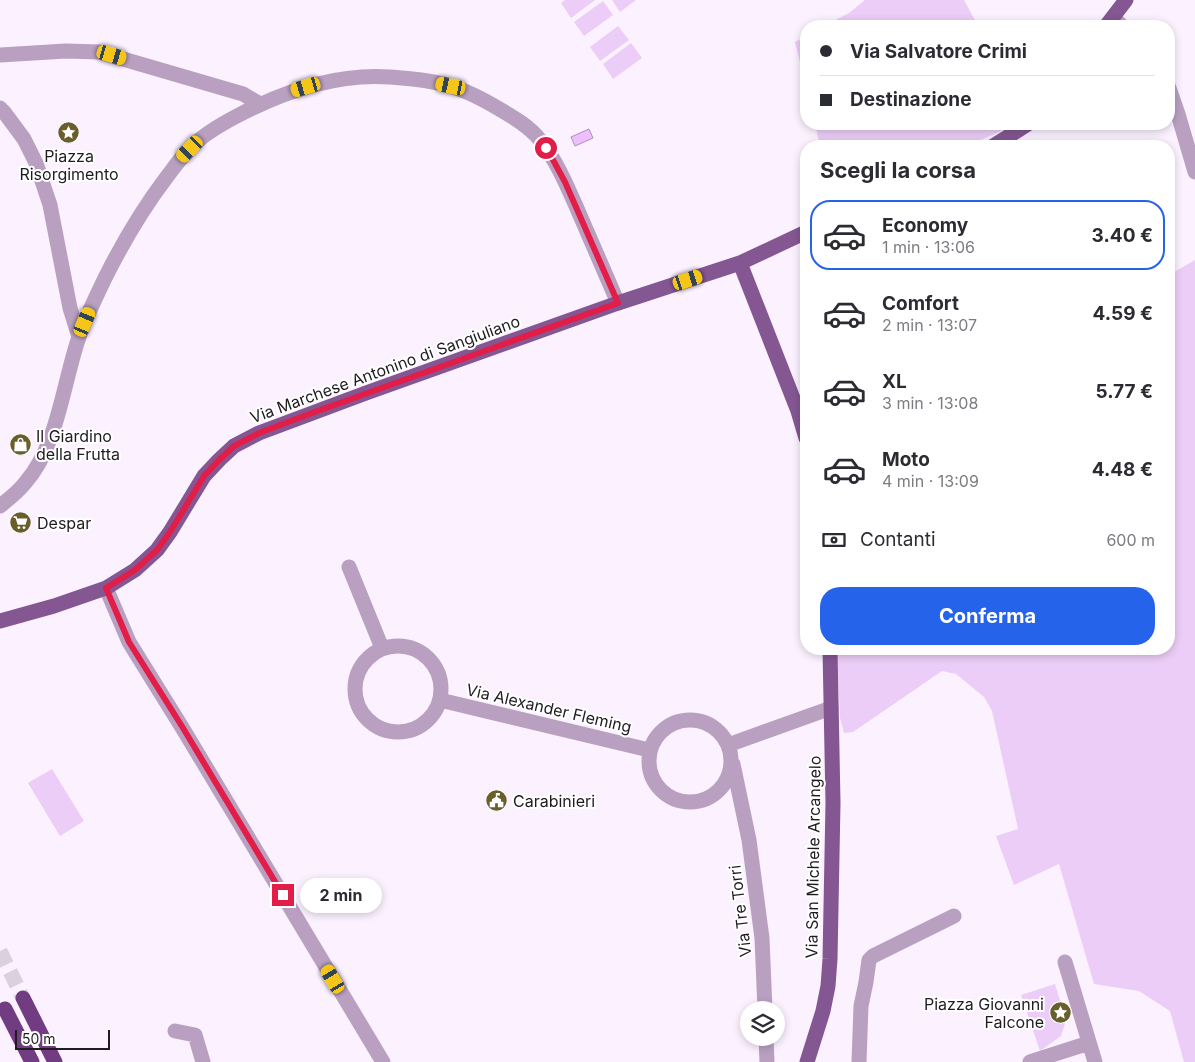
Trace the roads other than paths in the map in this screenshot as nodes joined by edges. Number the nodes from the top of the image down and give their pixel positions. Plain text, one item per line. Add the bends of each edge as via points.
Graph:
1 (1126, 0) edge
2 (1116, 20) edge
3 (0, 55) edge
4 (260, 104) junction
5 (1175, 105) edge
6 (0, 108) edge
7 (1018, 130) edge
8 (1003, 140) edge
9 (1195, 172) edge
10 (800, 235) edge
11 (740, 263) junction
12 (618, 303) junction
13 (79, 337) junction
14 (800, 404) edge
15 (0, 506) edge
16 (349, 567) dead end
17 (106, 588) junction
18 (0, 621) edge
19 (382, 648) junction
20 (830, 655) edge
21 (440, 700) junction
22 (831, 708) junction
23 (650, 750) junction
24 (730, 751) junction
25 (706, 799) junction
26 (743, 808) junction
27 (954, 916) dead end
28 (1064, 962) dead end
29 (23, 998) tunnel mouth
30 (765, 1001) edge
31 (5, 1009) dead end
32 (175, 1031) dead end
33 (1089, 1043) junction
34 (766, 1046) edge
35 (32, 1062) edge
36 (55, 1062) edge
37 (203, 1062) edge
38 (383, 1062) edge
39 (767, 1062) edge
40 (807, 1062) edge
41 (860, 1062) edge
42 (1030, 1062) edge
43 (1095, 1062) edge

1 - 2 main road
3 - 4 street via 99,52 243,94
4 - 12 street via 293,91 363,76 418,79 474,95 520,121 539,138 565,182
4 - 13 street via 212,130 182,157 134,224 97,294
5 - 9 street
6 - 13 street via 24,139 36,163 50,205 70,308
7 - 8 main road
10 - 11 main road, Via Marchese Antonino di Sangiuliano
11 - 12 main road, Via Marchese Antonino di Sangiuliano
11 - 14 main road
12 - 17 main road, Via Marchese Antonino di Sangiuliano via 357,396 259,433 234,446 204,476 157,550 135,570
13 - 15 street via 47,447 26,483
16 - 19 street
17 - 18 main road, Via Marchese Antonino di Sangiuliano
17 - 38 street via 129,642
19 - 21 street via 396,645 422,652 439,673 442,686
19 - 21 street via 360,667 356,681 358,703 370,721 382,729 396,732 411,730 424,724
20 - 22 main road, Via San Michele Arcangelo
21 - 23 street, Via Alexander Fleming
22 - 24 street
22 - 40 main road, Via San Michele Arcangelo via 830,958 823,1012
23 - 24 street via 656,736 666,726 680,720 695,719 720,733
23 - 25 street via 649,770 666,795 686,802
24 - 25 street via 728,777 715,794
24 - 26 street, Via Tre Torri
25 - 26 street via 727,798
26 - 30 street, Via Tre Torri via 762,938
27 - 41 street via 869,960 861,1006
28 - 33 street
29 - 36 highway
31 - 35 highway
32 - 37 street via 196,1035
33 - 42 street
33 - 43 street
34 - 39 street

